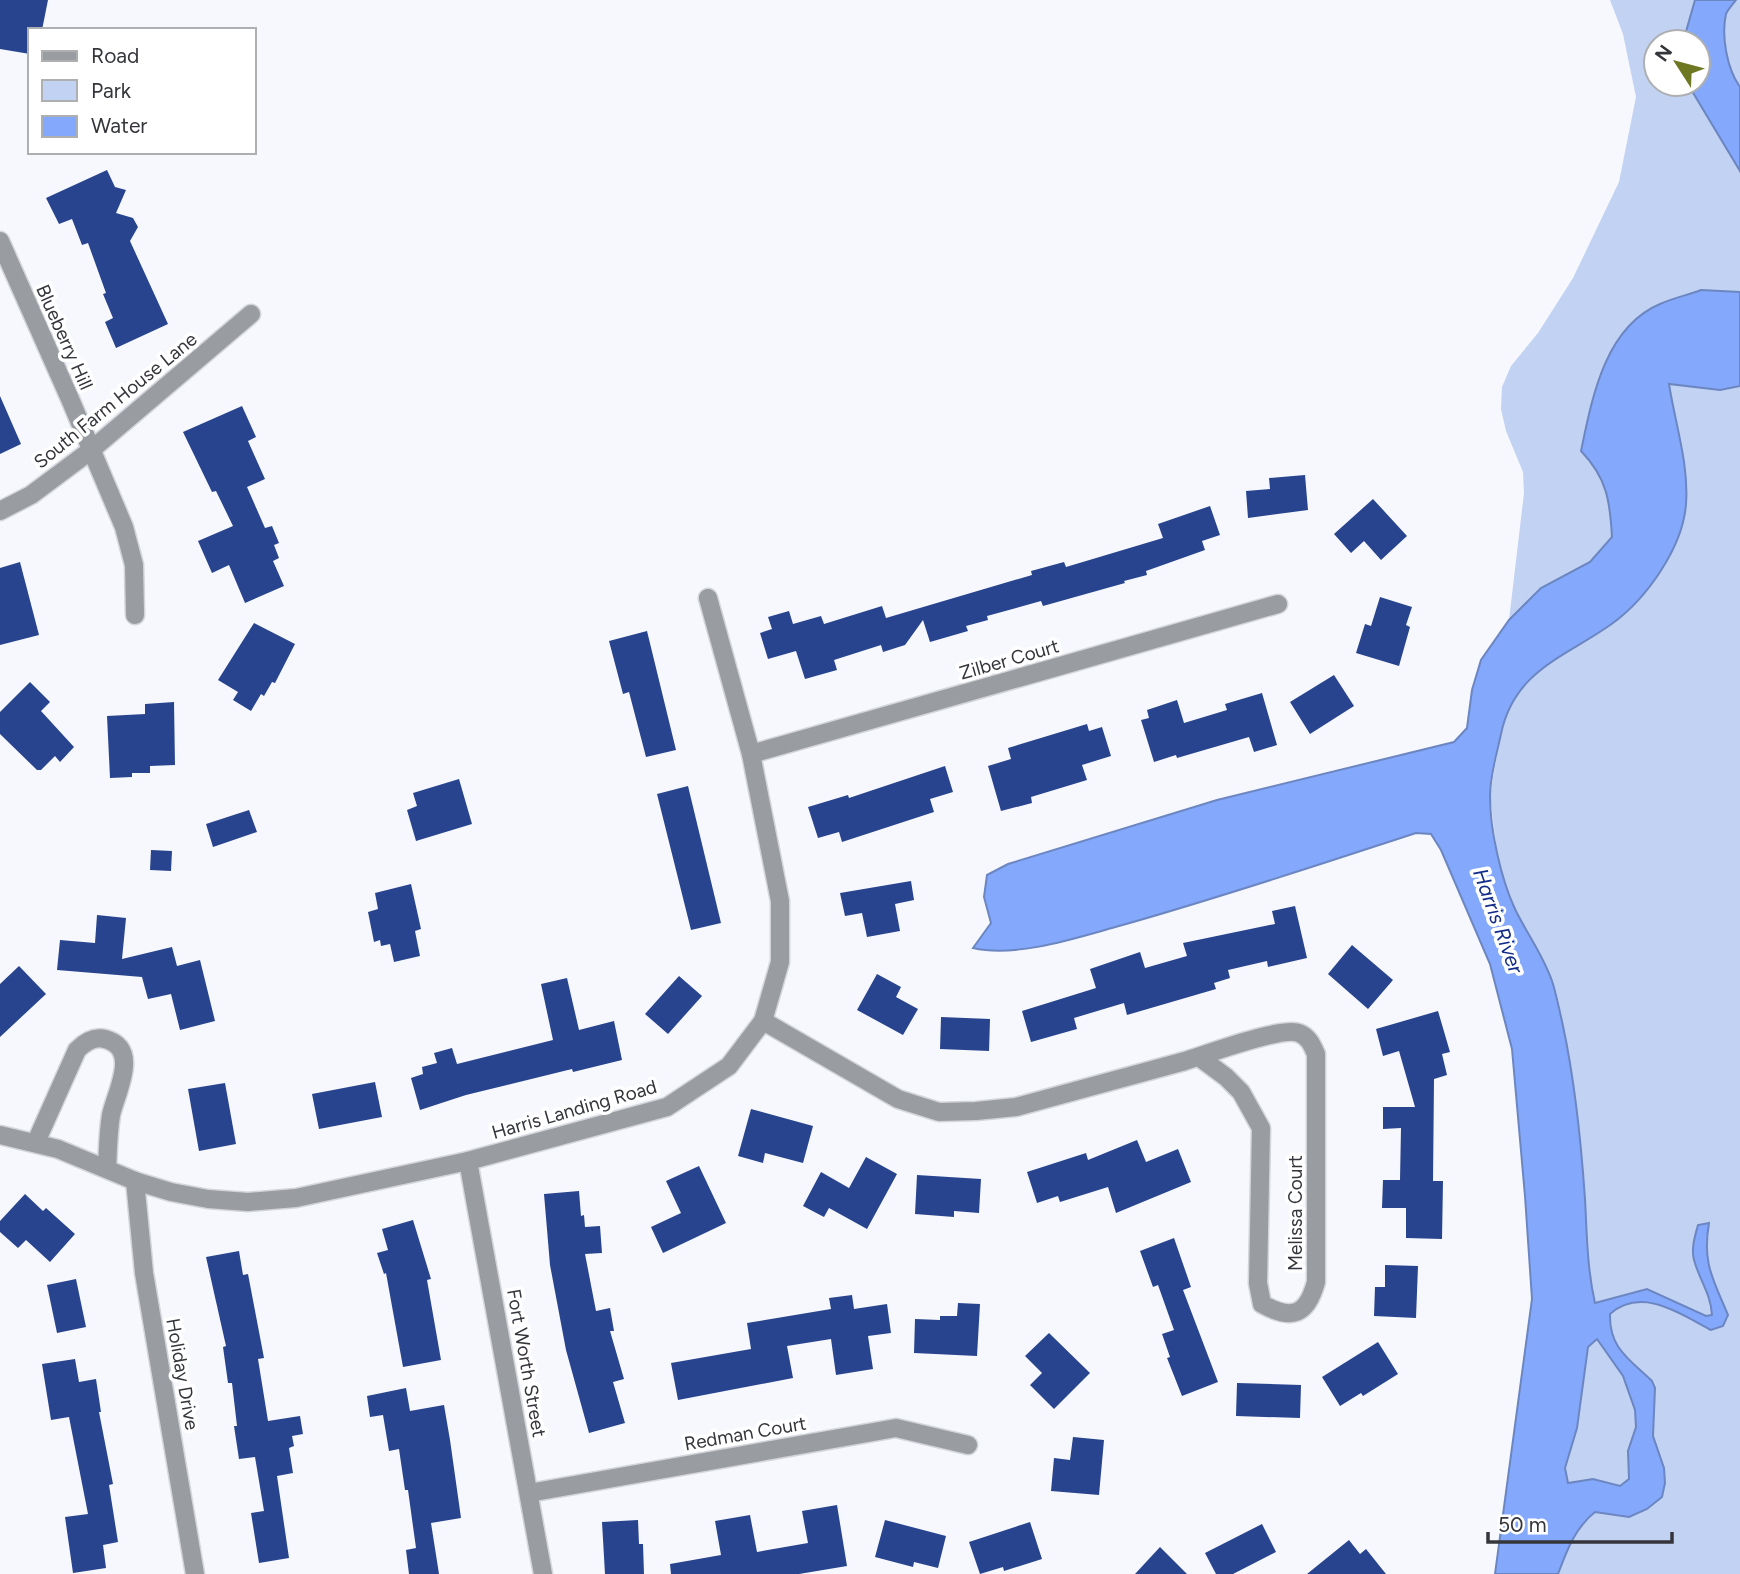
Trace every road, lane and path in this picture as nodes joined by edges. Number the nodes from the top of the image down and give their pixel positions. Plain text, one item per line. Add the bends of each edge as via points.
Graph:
1 (0, 241) edge
2 (251, 314) dead end
3 (90, 451) junction
4 (0, 511) edge
5 (708, 598) dead end
6 (1278, 604) dead end
7 (135, 615) dead end
8 (751, 754) junction
9 (763, 1021) junction
10 (1199, 1057) junction
11 (0, 1135) edge
12 (36, 1142) junction
13 (468, 1161) junction
14 (107, 1169) junction
15 (135, 1181) junction
16 (968, 1445) dead end
17 (529, 1493) junction
18 (195, 1574) edge
19 (543, 1574) edge

1 - 3 street, Blueberry Hill
2 - 3 street, South Farm House Lane
3 - 4 street, South Farm House Lane via 31,495
3 - 7 street, Blueberry Hill via 124,527 134,565
5 - 8 street, Harris Landing Road
6 - 8 street, Zilber Court
8 - 9 street, Harris Landing Road via 780,901 780,962
9 - 10 street, Melissa Court via 898,1099 939,1112 1016,1107
9 - 13 street, Harris Landing Road via 729,1066 667,1107
10 - 10 street, Melissa Court via 1280,1033 1297,1032 1311,1041 1316,1054 1316,1282 1311,1300 1298,1311 1280,1314 1262,1304 1258,1283 1261,1128 1241,1092
11 - 12 street, Harris Landing Road
12 - 14 street, Harris Landing Road
12 - 14 street via 77,1050 85,1042 107,1040 122,1052 125,1061 110,1126
13 - 15 street, Harris Landing Road via 296,1198 248,1202 208,1199
13 - 17 street, Fort Worth Street
14 - 15 street, Harris Landing Road
15 - 18 street, Holiday Drive via 144,1273
16 - 17 street, Redman Court via 896,1428
17 - 19 street, Fort Worth Street

